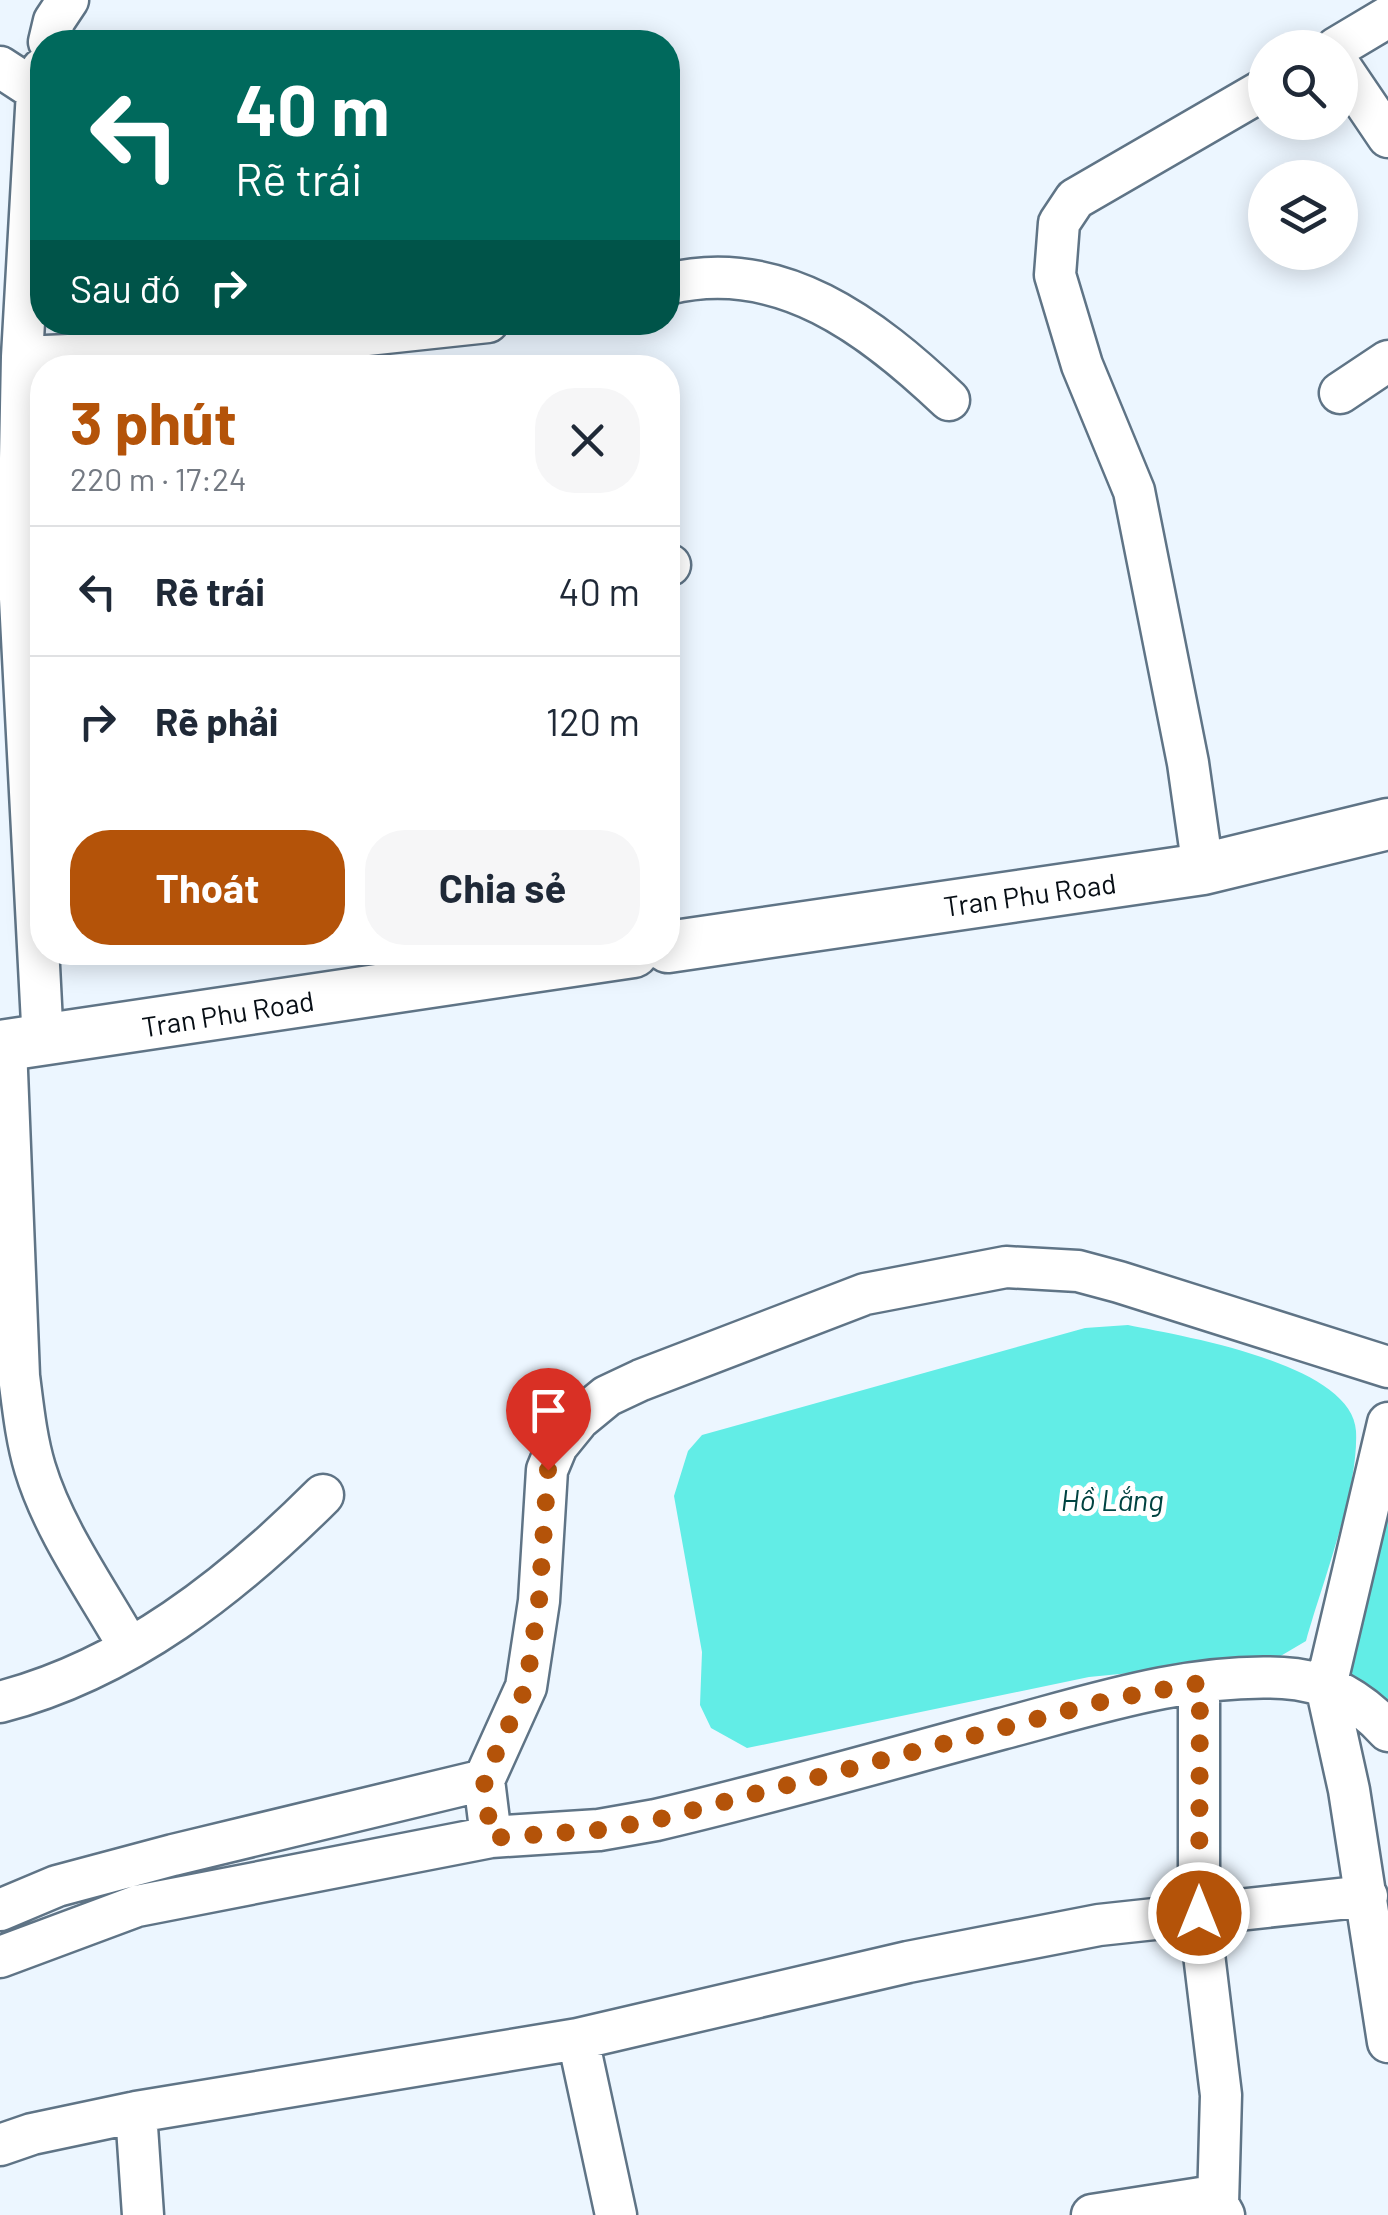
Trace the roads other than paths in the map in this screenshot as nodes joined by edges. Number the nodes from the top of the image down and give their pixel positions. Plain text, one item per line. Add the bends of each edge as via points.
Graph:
1 (68, 0) edge
2 (1388, 17) edge
3 (52, 30) edge
4 (1358, 35) edge
5 (0, 67) edge
6 (30, 77) edge
7 (1358, 93) edge
8 (1248, 99) edge
9 (1388, 137) edge
10 (30, 234) edge
11 (680, 281) edge
12 (361, 335) edge
13 (64, 355) edge
14 (22, 357) junction
15 (30, 357) edge
16 (1388, 361) edge
17 (1340, 393) dead end
18 (948, 400) dead end
19 (30, 618) edge
20 (30, 680) edge
21 (1388, 824) edge
22 (1203, 869) junction
23 (680, 946) edge
24 (547, 965) edge
25 (16, 1045) edge
26 (1388, 1366) edge
27 (1388, 1423) edge
28 (323, 1495) dead end
29 (129, 1647) junction
30 (1200, 1683) junction
31 (1326, 1686) junction
32 (0, 1702) edge
33 (1388, 1732) edge
34 (484, 1780) junction
35 (491, 1838) junction
36 (1366, 1896) junction
37 (0, 1910) edge
38 (1199, 1913) junction
39 (0, 1957) edge
40 (578, 2039) junction
41 (1388, 2042) edge
42 (136, 2112) junction
43 (0, 2145) edge
44 (1221, 2210) edge
45 (143, 2215) edge
46 (616, 2215) edge
47 (1092, 2215) edge

1 - 3 street
2 - 4 street
5 - 6 street
7 - 9 street
8 - 22 street via 1075,199 1054,246 1060,300 1134,491 1152,564
10 - 14 street
11 - 18 street via 765,281 837,309 890,343
12 - 13 street
14 - 15 street
14 - 19 street via 18,560
16 - 17 street
20 - 25 street
21 - 22 street, Tran Phu Road
22 - 23 street, Tran Phu Road
24 - 25 street, Tran Phu Road
25 - 29 street via 25,1423 52,1511
26 - 34 street via 1078,1271 1006,1267 865,1294 641,1380 579,1419 548,1470 526,1687
27 - 31 street
28 - 29 street via 231,1580
29 - 32 street via 39,1692
30 - 31 street via 1285,1678
30 - 35 street via 1112,1699 656,1820
30 - 38 street
31 - 33 street via 1350,1697
31 - 36 street
34 - 35 street
34 - 37 street via 57,1886
35 - 39 street via 137,1906
36 - 38 street
36 - 41 street
38 - 40 street via 1014,1940
38 - 44 street via 1221,2095
40 - 42 street
40 - 46 street
42 - 43 street
42 - 45 street
44 - 47 street via 1200,2198

